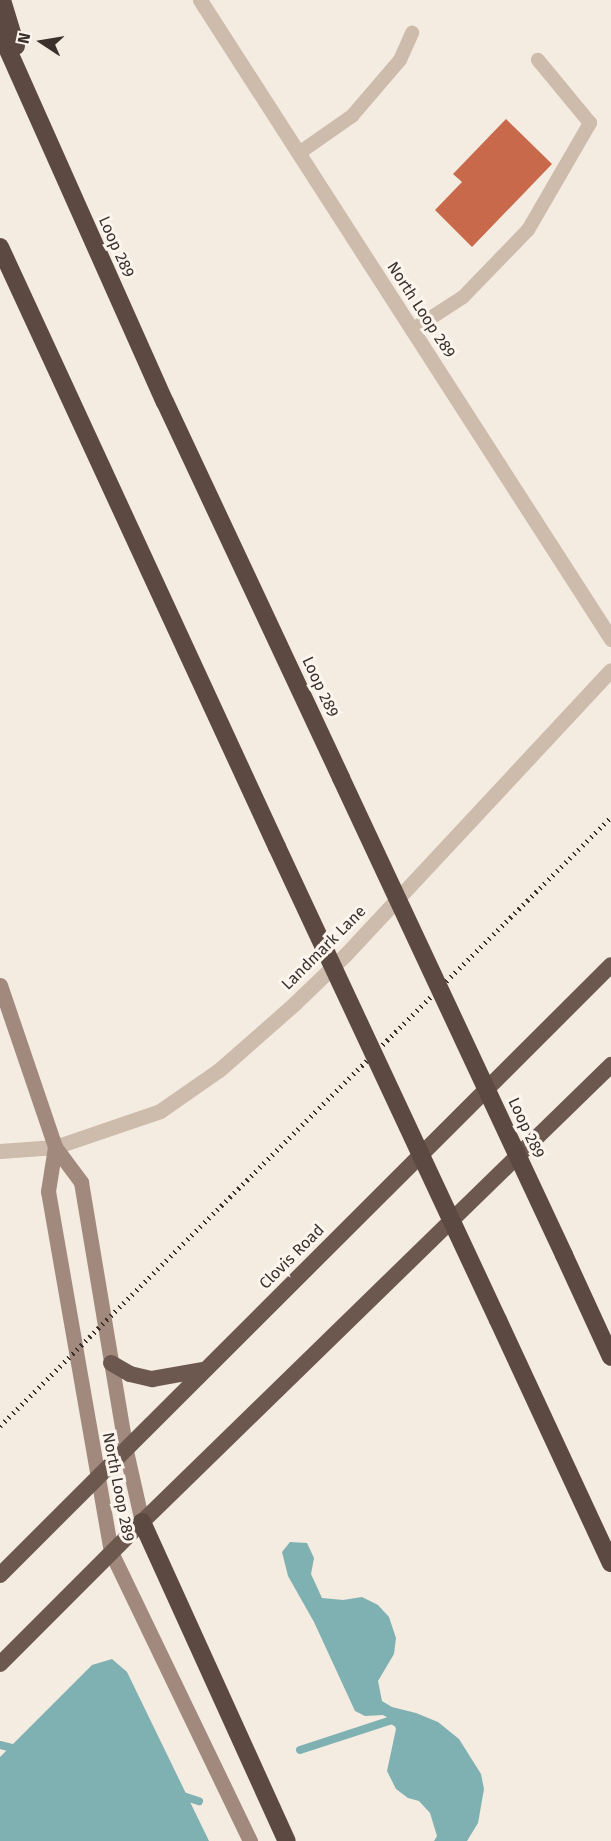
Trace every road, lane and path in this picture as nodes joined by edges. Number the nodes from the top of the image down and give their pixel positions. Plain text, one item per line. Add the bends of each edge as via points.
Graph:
1 (2, 0) edge
2 (200, 0) edge
3 (0, 32) edge
4 (412, 33) dead end
5 (538, 60) dead end
6 (43, 133) junction
7 (299, 153) junction
8 (0, 247) edge
9 (0, 267) edge
10 (412, 330) junction
11 (52, 364) junction
12 (611, 639) edge
13 (611, 670) edge
14 (611, 965) edge
15 (0, 986) edge
16 (611, 1065) edge
17 (55, 1147) junction
18 (0, 1151) edge
19 (611, 1357) edge
20 (111, 1363) junction
21 (203, 1370) junction
22 (126, 1451) junction
23 (97, 1479) junction
24 (142, 1522) junction
25 (111, 1552) junction
26 (611, 1563) edge
27 (0, 1575) edge
28 (0, 1664) edge
29 (250, 1841) edge
30 (287, 1841) edge

1 - 6 highway
2 - 7 street, North Loop 289
3 - 6 highway, Loop 289
4 - 7 lane via 400,60 352,116
5 - 10 lane via 590,123 528,230 463,297
6 - 19 highway, Loop 289, bridge
7 - 10 street, North Loop 289
8 - 11 highway
9 - 11 highway
10 - 12 street, North Loop 289
11 - 26 highway, bridge
13 - 17 street, Landmark Lane via 346,954 219,1070 160,1111
14 - 21 highway, Clovis Road
15 - 17 main road, North Loop 289
16 - 24 highway
17 - 18 street, Landmark Lane
17 - 20 main road, North Loop 289 via 81,1182
17 - 23 main road, North Loop 289 via 48,1191
20 - 21 highway via 129,1374 152,1379
20 - 22 main road, North Loop 289
21 - 22 highway, Clovis Road
22 - 23 highway, Clovis Road
22 - 24 main road, North Loop 289
23 - 25 main road, North Loop 289
23 - 27 highway, Clovis Road
24 - 25 highway
24 - 30 highway
25 - 28 highway
25 - 29 main road, North Loop 289

